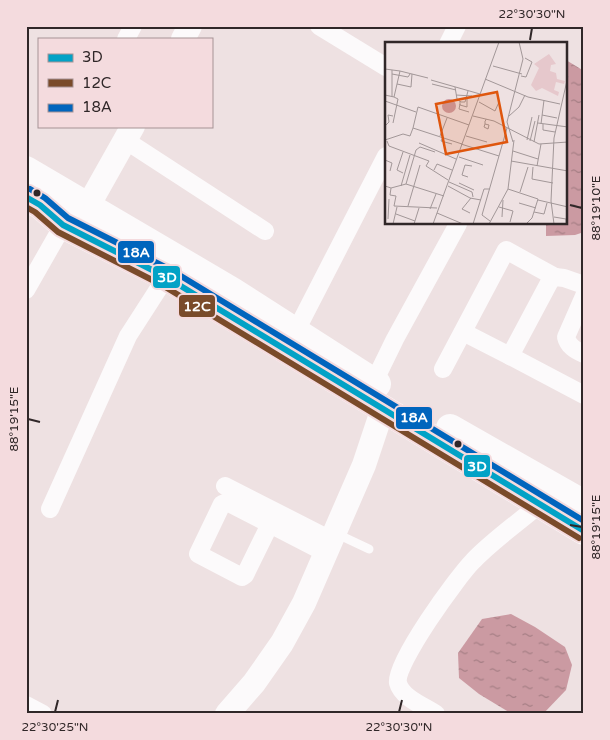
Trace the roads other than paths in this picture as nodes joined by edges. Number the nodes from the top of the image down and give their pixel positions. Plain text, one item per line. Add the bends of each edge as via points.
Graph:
1 (133, 26) edge
2 (190, 26) edge
3 (319, 26) edge
4 (458, 26) edge
5 (127, 38) edge
6 (184, 38) edge
7 (449, 42) edge
8 (385, 67) edge
9 (129, 133) edge
10 (385, 158) edge
11 (26, 170) edge
12 (26, 197) edge
13 (83, 202) junction
14 (64, 225) junction
15 (457, 225) edge
16 (265, 231) dead end
17 (555, 277) junction
18 (166, 278) junction
19 (584, 285) edge
20 (26, 290) edge
21 (584, 296) edge
22 (296, 331) junction
23 (462, 332) junction
24 (584, 354) edge
25 (510, 356) junction
26 (443, 369) dead end
27 (374, 382) junction
28 (584, 395) edge
29 (383, 408) junction
30 (225, 486) dead end
31 (540, 504) junction
32 (584, 504) edge
33 (50, 509) dead end
34 (270, 524) dead end
35 (584, 531) edge
36 (330, 542) junction
37 (369, 549) dead end
38 (26, 705) edge
39 (43, 714) edge
40 (227, 714) edge
41 (436, 714) edge

1 - 5 street
2 - 6 street
3 - 8 street
4 - 7 street
9 - 13 street
9 - 16 street
10 - 22 street
11 - 13 highway
12 - 14 highway
13 - 14 street
13 - 22 highway
14 - 18 highway
14 - 20 street
15 - 27 street
17 - 19 street
17 - 23 street via 506,250
17 - 25 street via 546,287
18 - 29 highway
18 - 33 street via 128,336
21 - 24 street via 566,337 573,349
22 - 27 highway
23 - 25 street
23 - 26 street
25 - 28 street
27 - 32 highway
29 - 31 highway
29 - 36 street via 364,465
30 - 36 street
31 - 35 highway
31 - 41 street via 472,561 424,626 399,673 398,682 403,692
34 - 36 street
36 - 37 lane
36 - 40 street via 304,603 282,643
38 - 39 street

